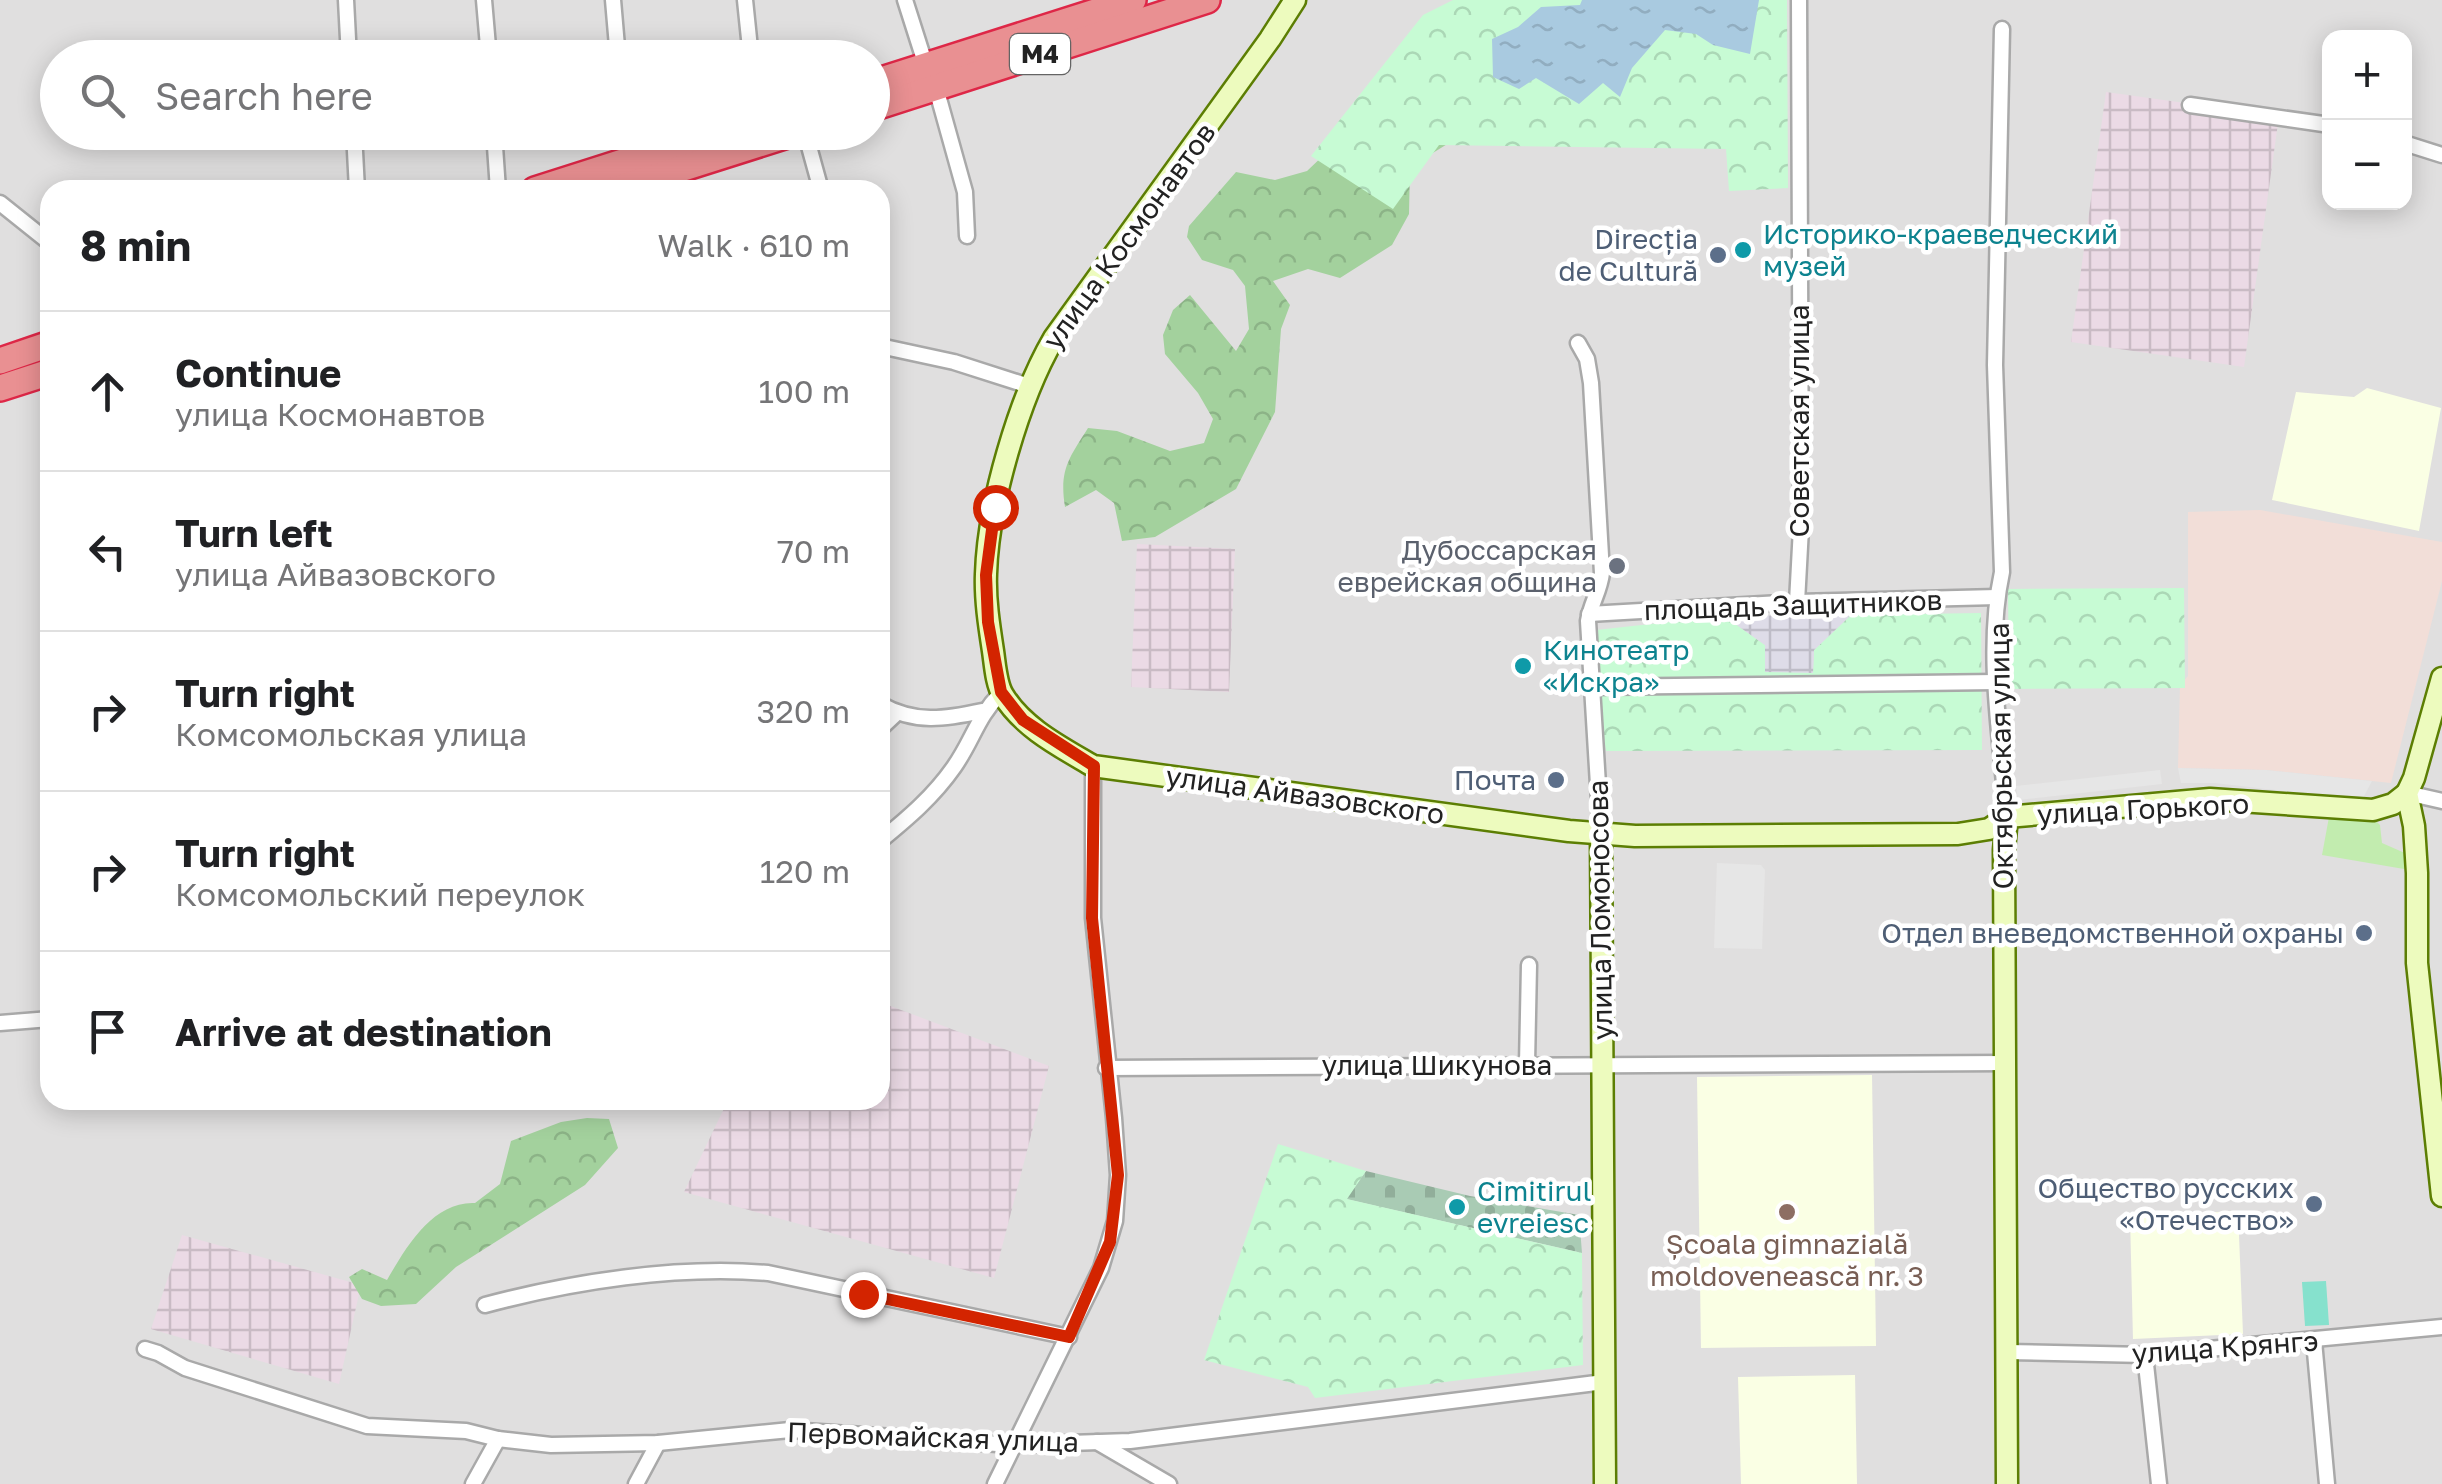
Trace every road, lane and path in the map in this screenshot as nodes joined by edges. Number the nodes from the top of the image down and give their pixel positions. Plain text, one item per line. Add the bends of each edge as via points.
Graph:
1 (346, 0) edge
2 (484, 0) edge
3 (612, 0) edge
4 (745, 0) edge
5 (906, 0) edge
6 (1133, 0) edge
7 (1207, 0) edge
8 (1295, 0) edge
9 (1799, 0) edge
10 (2002, 29) dead end
11 (349, 40) edge
12 (487, 40) edge
13 (616, 40) edge
14 (749, 40) edge
15 (931, 77) junction
16 (890, 81) edge
17 (890, 99) edge
18 (2190, 104) dead end
19 (2322, 123) edge
20 (2412, 145) edge
21 (355, 150) edge
22 (495, 150) edge
23 (627, 150) edge
24 (664, 150) edge
25 (751, 150) edge
26 (810, 150) edge
27 (2442, 154) edge
28 (628, 162) junction
29 (356, 180) edge
30 (497, 180) edge
31 (569, 180) edge
32 (674, 180) edge
33 (817, 180) edge
34 (0, 203) edge
35 (40, 235) edge
36 (967, 236) dead end
37 (1578, 344) dead end
38 (40, 347) edge
39 (890, 348) edge
40 (0, 361) edge
41 (40, 375) edge
42 (1029, 386) junction
43 (0, 388) edge
44 (1997, 597) junction
45 (1797, 602) junction
46 (1589, 614) junction
47 (2442, 678) edge
48 (1996, 682) junction
49 (1592, 686) junction
50 (1001, 692) junction
51 (890, 709) edge
52 (982, 711) junction
53 (897, 713) junction
54 (890, 720) edge
55 (1023, 720) joint
56 (1094, 766) junction
57 (2407, 793) junction
58 (2442, 801) edge
59 (2007, 817) junction
60 (890, 832) edge
61 (1601, 834) junction
62 (1529, 964) dead end
63 (40, 1020) edge
64 (0, 1022) edge
65 (2007, 1063) junction
66 (1527, 1064) junction
67 (1602, 1064) junction
68 (1106, 1068) junction
69 (2442, 1196) edge
70 (485, 1306) dead end
71 (2442, 1327) edge
72 (1069, 1337) junction
73 (2314, 1341) junction
74 (145, 1350) dead end
75 (2008, 1352) junction
76 (2145, 1355) junction
77 (1604, 1382) junction
78 (498, 1439) junction
79 (1097, 1442) junction
80 (658, 1443) junction
81 (1012, 1444) junction
82 (474, 1484) edge
83 (636, 1484) edge
84 (995, 1484) edge
85 (1170, 1484) edge
86 (1605, 1484) edge
87 (2007, 1484) edge
88 (2159, 1484) edge
89 (2328, 1484) edge

1 - 11 street
2 - 12 street
3 - 13 street
4 - 14 street
5 - 15 street
6 - 15 highway, M4
7 - 15 highway, M4
8 - 42 street, улица Космонавтов via 1054,338
9 - 45 street, Советская улица
10 - 44 street, Октябрьская улица
15 - 16 highway, M4
15 - 17 highway, M4
15 - 36 street via 964,192
18 - 19 street
20 - 27 street
21 - 29 street
22 - 30 street
23 - 28 street
24 - 28 highway
25 - 32 highway
26 - 33 street
28 - 31 highway
34 - 35 street
37 - 46 street, улица Ломоносова via 1591,382 1602,573
38 - 40 highway
39 - 42 street
41 - 43 highway
42 - 50 street, улица Космонавтов via 989,540 988,622
44 - 45 street, площадь Защитников
44 - 48 street, Октябрьская улица
45 - 46 street, площадь Защитников
46 - 49 street, улица Ломоносова
47 - 57 street
48 - 49 street
48 - 59 street, Октябрьская улица
49 - 61 street, улица Ломоносова
50 - 52 street
50 - 55 street, улица Космонавтов
51 - 53 street
52 - 53 street via 940,720
52 - 60 street via 940,787
53 - 54 street
55 - 56 street, улица Айвазовского
56 - 61 street, улица Айвазовского
56 - 68 street via 1092,918
57 - 58 street
57 - 59 street, улица Горького via 2373,810 2210,799
57 - 69 street via 2417,873 2420,1012
59 - 61 street, улица Горького via 1958,834
59 - 65 street, Октябрьская улица
61 - 67 street, улица Ломоносова
62 - 66 street
63 - 64 street
65 - 67 street, улица Шикунова
65 - 75 street, Октябрьская улица
66 - 67 street, улица Шикунова
66 - 68 street, улица Шикунова
67 - 77 street, улица Ломоносова
68 - 72 street via 1118,1175 1115,1221
70 - 72 street via 565,1287 743,1271
71 - 73 street, улица Крянгэ
72 - 81 street
73 - 76 street, улица Крянгэ
73 - 89 street
74 - 78 street, Первомайская улица via 367,1426
75 - 76 street, улица Крянгэ
75 - 87 street, Октябрьская улица
76 - 88 street
77 - 79 street, Первомайская улица
77 - 86 street, улица Ломоносова
78 - 80 street, Первомайская улица
78 - 82 street
79 - 81 street, Первомайская улица
79 - 85 street
80 - 81 street, Первомайская улица via 790,1430
80 - 83 street
81 - 84 street

